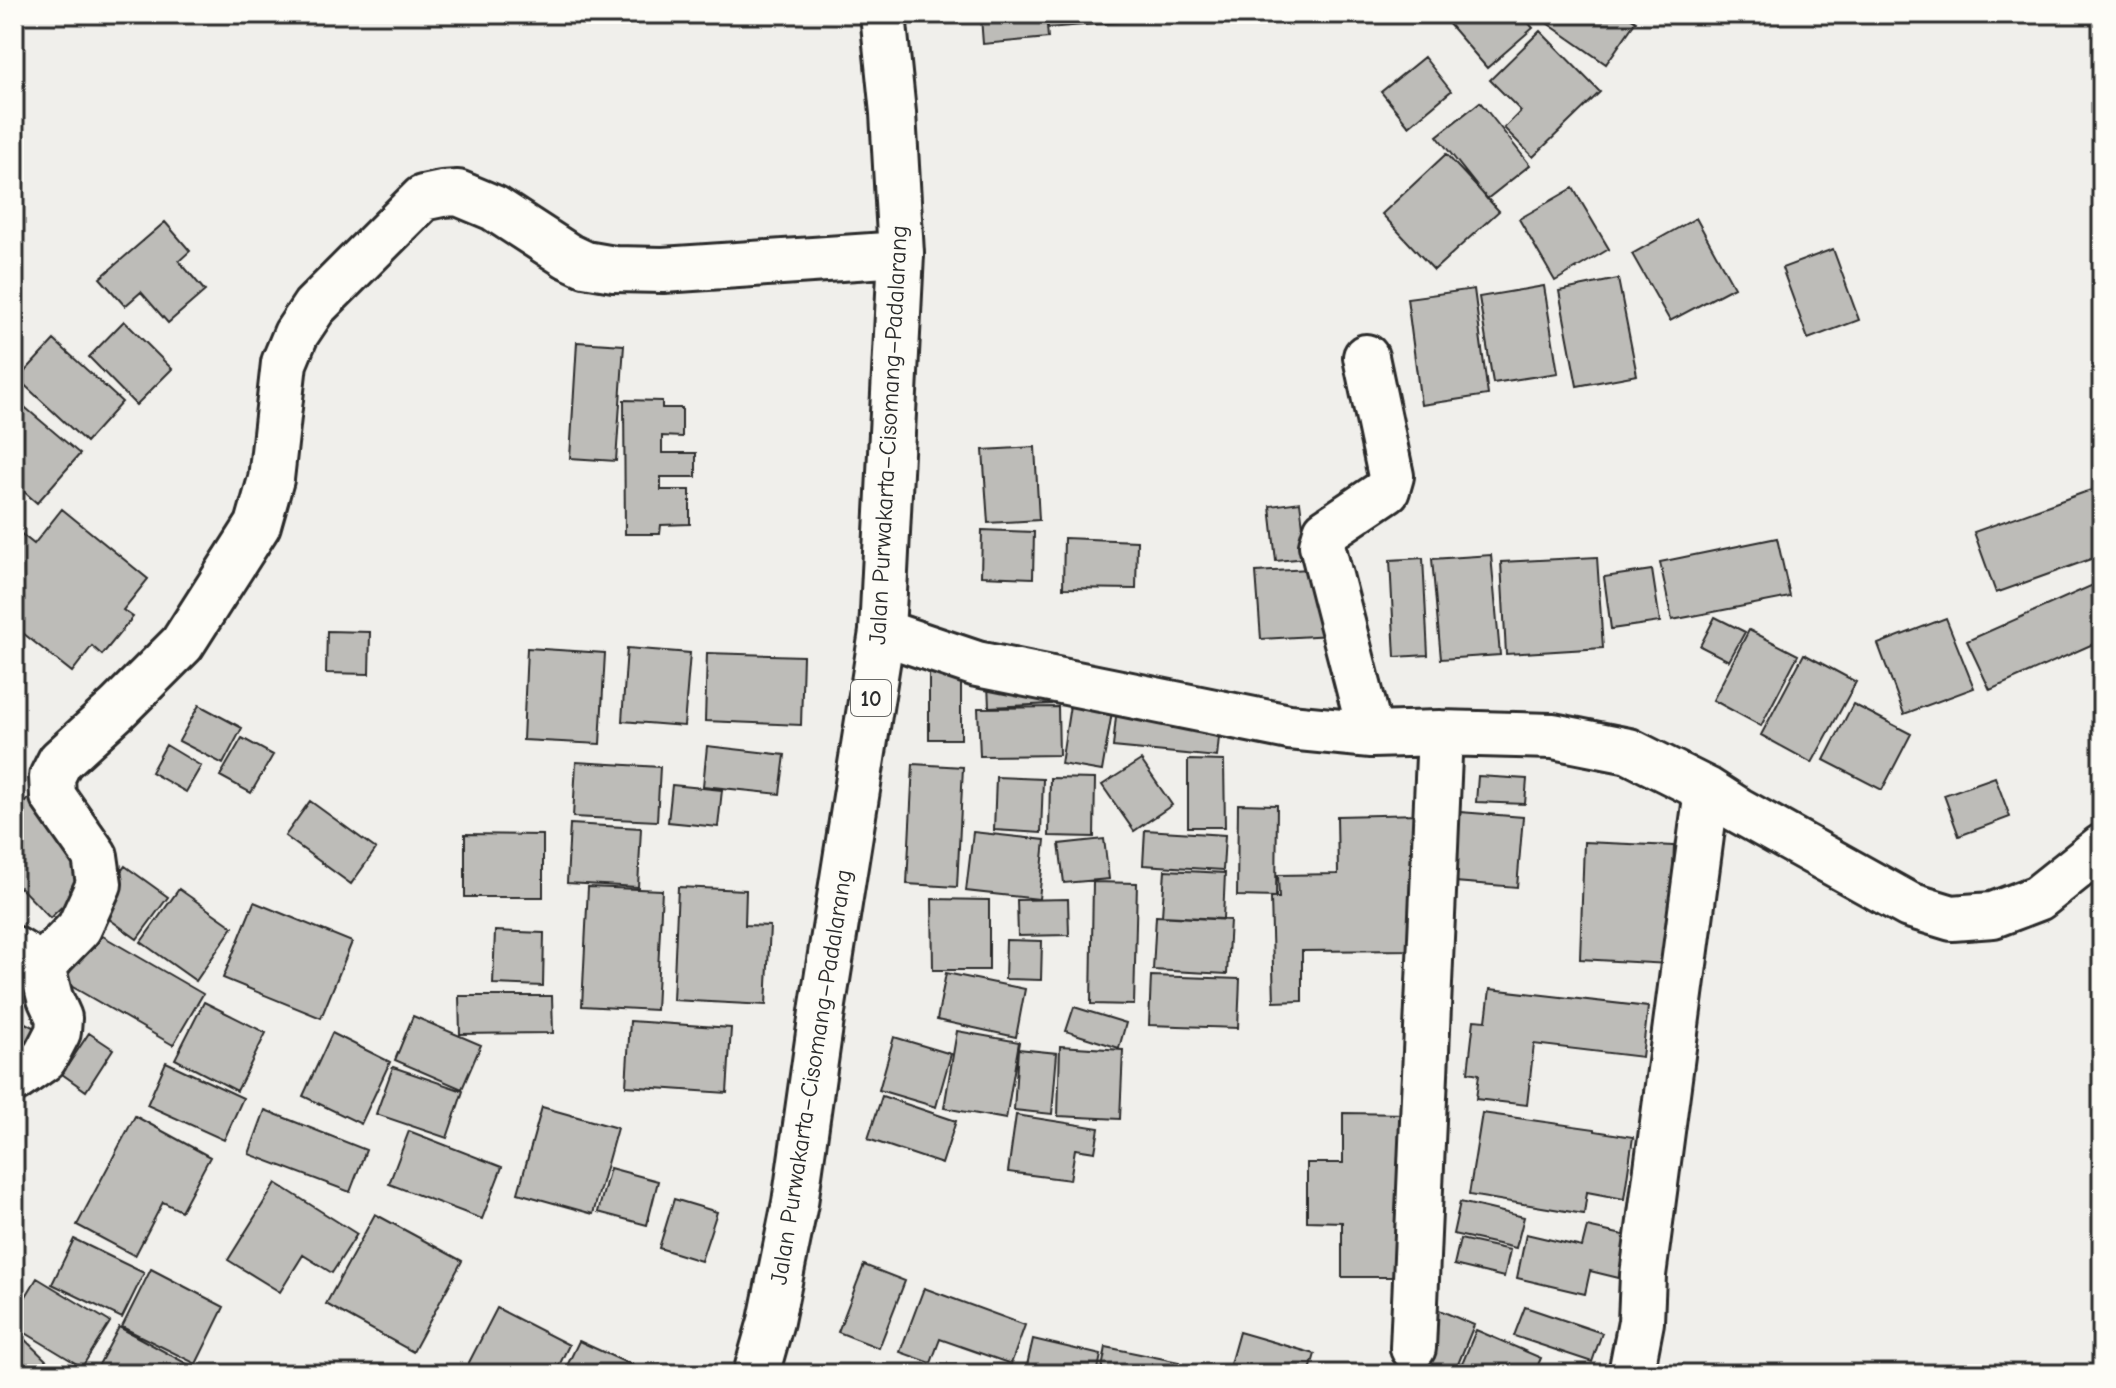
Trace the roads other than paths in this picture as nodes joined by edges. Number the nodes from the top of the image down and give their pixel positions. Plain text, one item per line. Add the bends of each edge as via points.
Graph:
1 (883, 14) edge
2 (901, 254) junction
3 (1366, 357) dead end
4 (882, 632) junction
5 (1440, 733) junction
6 (1371, 735) junction
7 (1707, 790) junction
8 (2102, 847) edge
9 (28, 958) edge
10 (14, 1080) edge
11 (1413, 1348) dead end
12 (756, 1374) edge
13 (1631, 1374) edge

1 - 2 main road, Jalan Purwakarta–Cisomang–Padalarang / 10
2 - 4 main road, Jalan Purwakarta–Cisomang–Padalarang / 10
2 - 9 main road via 614,269 568,256 494,208 458,193 423,198 314,307 296,334 284,363 271,479 258,525 223,581 182,644 60,761 52,777 53,796 95,856 99,884 79,928
3 - 6 main road via 1391,476 1387,490 1326,531 1322,545
4 - 6 main road via 977,664 1289,727
4 - 12 main road, Jalan Purwakarta–Cisomang–Padalarang / 10 via 795,1203
5 - 6 main road
5 - 7 main road via 1553,736 1629,751
5 - 11 main road
7 - 8 main road via 1909,905 1952,918 1993,915 2038,898
7 - 13 main road
9 - 10 main road via 59,1018 58,1032 44,1059

